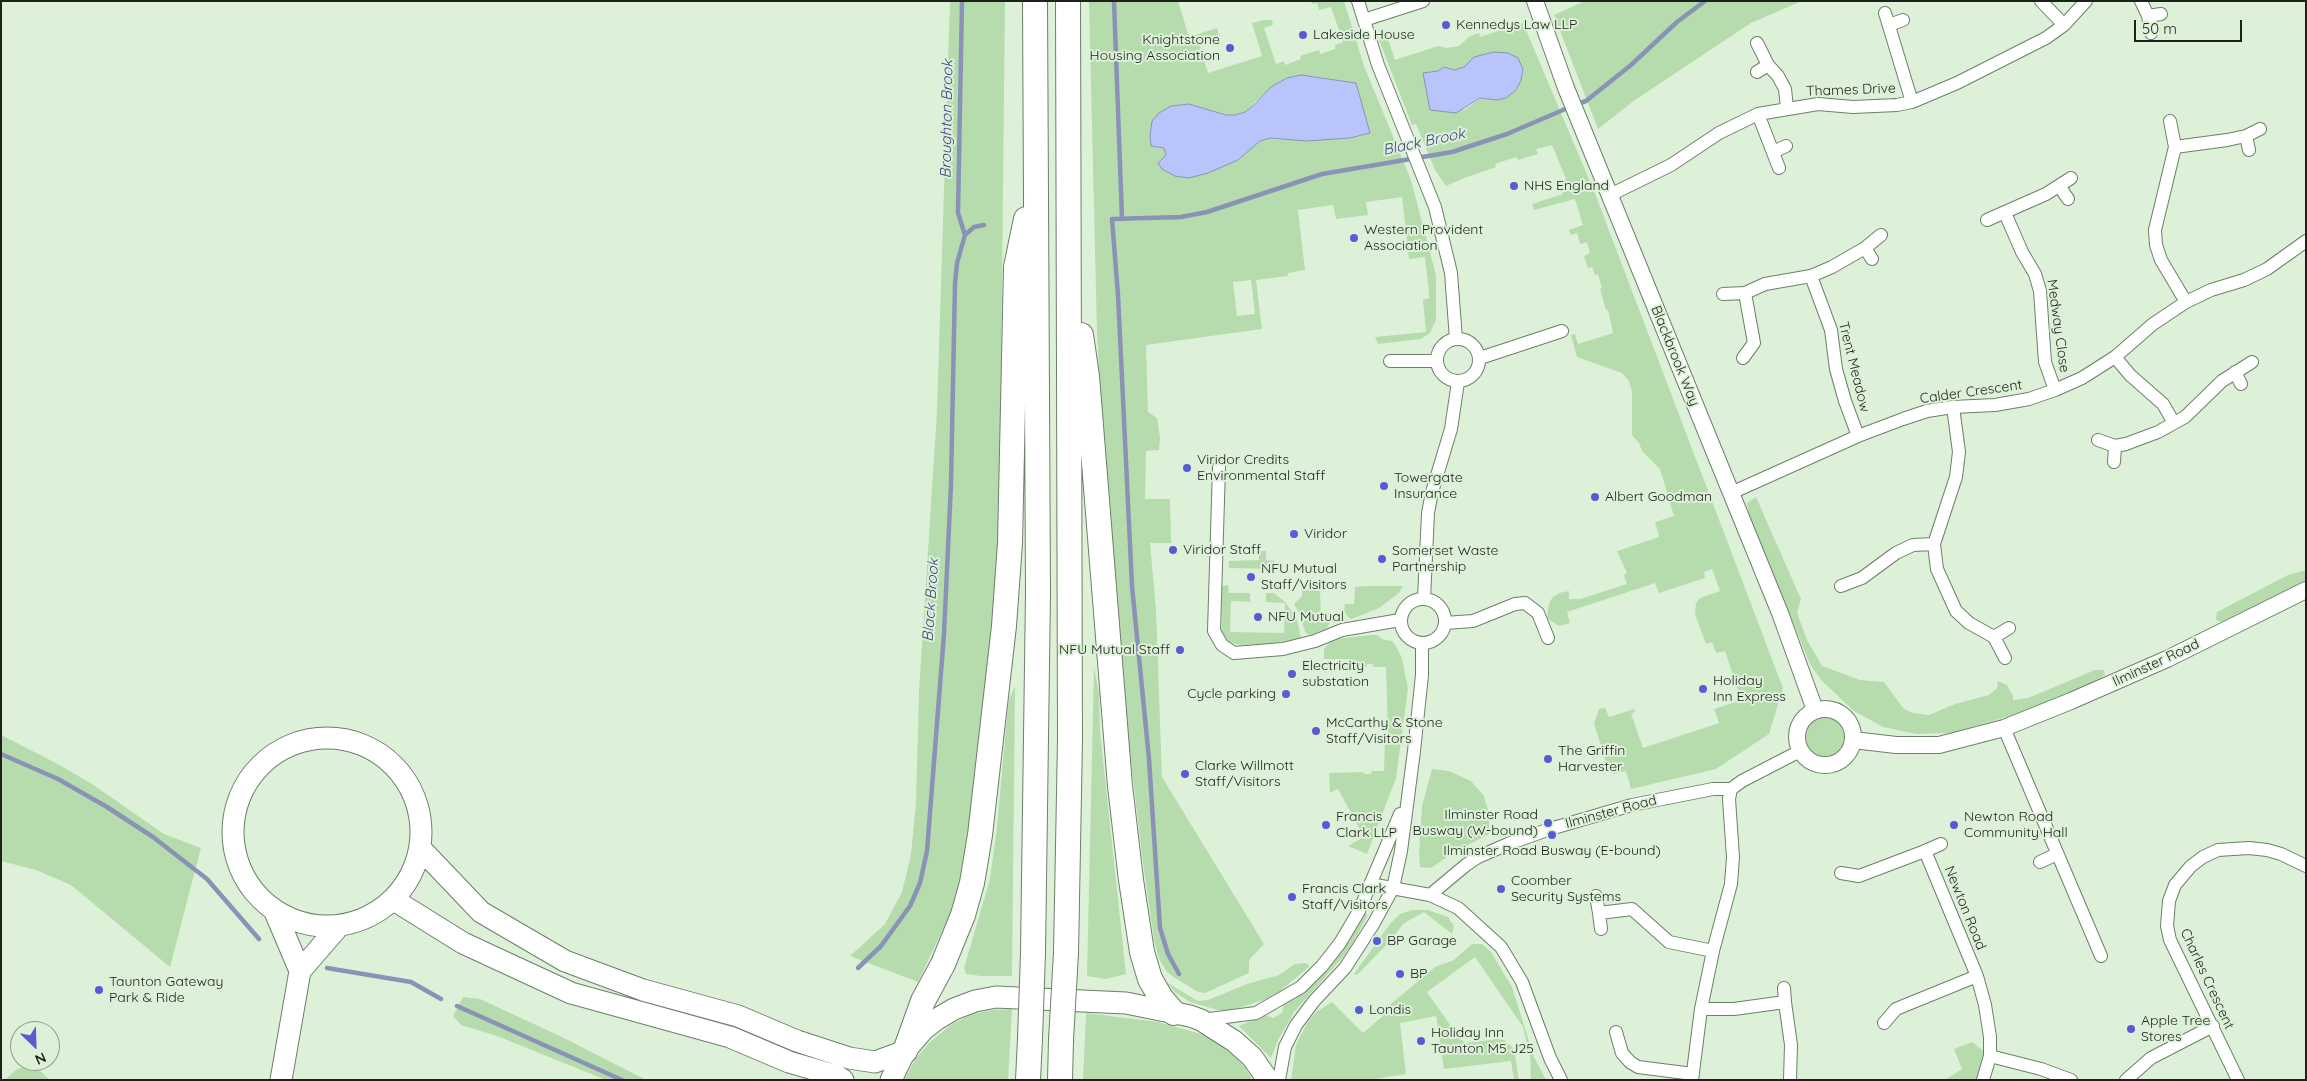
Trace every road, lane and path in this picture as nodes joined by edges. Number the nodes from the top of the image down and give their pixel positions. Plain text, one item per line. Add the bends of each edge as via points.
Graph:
1 (1035, 1) edge
2 (1068, 1) edge
3 (1358, 1) edge
4 (1423, 1) edge
5 (1535, 1) edge
6 (2041, 1) edge
7 (2086, 1) edge
8 (2141, 1) edge
9 (1364, 20) junction
10 (1903, 20) dead end
11 (2064, 25) junction
12 (2151, 32) dead end
13 (1757, 43) dead end
14 (1768, 65) junction
15 (1757, 72) dead end
16 (1912, 102) junction
17 (1787, 108) junction
18 (1758, 114) junction
19 (2170, 121) dead end
20 (2260, 129) dead end
21 (2246, 136) junction
22 (1786, 146) dead end
23 (2175, 147) junction
24 (2249, 150) dead end
25 (1772, 152) junction
26 (1779, 168) dead end
27 (1035, 171) junction
28 (2071, 178) dead end
29 (2060, 187) junction
30 (1610, 195) junction
31 (2068, 199) dead end
32 (2005, 213) junction
33 (1986, 220) dead end
34 (1881, 235) dead end
35 (2306, 241) edge
36 (1864, 248) junction
37 (1069, 251) junction
38 (1872, 259) dead end
39 (1811, 276) junction
40 (1745, 293) junction
41 (1724, 294) dead end
42 (2186, 302) junction
43 (1562, 331) dead end
44 (1456, 339) junction
45 (2115, 357) junction
46 (1480, 358) junction
47 (1743, 358) dead end
48 (1390, 361) dead end
49 (1436, 361) junction
50 (2252, 362) dead end
51 (2234, 372) junction
52 (1458, 382) junction
53 (2241, 384) dead end
54 (2055, 390) junction
55 (1953, 407) junction
56 (2174, 423) junction
57 (1858, 436) junction
58 (2098, 440) dead end
59 (2115, 446) junction
60 (2114, 462) dead end
61 (1219, 466) dead end
62 (1731, 493) junction
63 (1934, 544) junction
64 (1841, 586) dead end
65 (2306, 590) edge
66 (1424, 598) junction
67 (1400, 620) junction
68 (1446, 623) junction
69 (2008, 628) dead end
70 (1994, 637) junction
71 (1548, 638) dead end
72 (1422, 644) junction
73 (2005, 658) dead end
74 (1815, 710) junction
75 (2004, 728) junction
76 (1853, 740) junction
77 (1800, 751) junction
78 (1731, 789) junction
79 (1407, 798) junction
80 (1941, 844) dead end
81 (420, 848) junction
82 (1925, 851) junction
83 (2057, 854) junction
84 (2040, 862) dead end
85 (2306, 866) edge
86 (1841, 873) dead end
87 (1370, 884) junction
88 (1392, 888) junction
89 (1430, 895) junction
90 (1596, 896) dead end
91 (394, 900) junction
92 (275, 912) junction
93 (1599, 913) junction
94 (338, 926) junction
95 (1601, 929) dead end
96 (1712, 951) junction
97 (2101, 956) dead end
98 (300, 971) junction
99 (1977, 976) junction
100 (1784, 988) dead end
101 (1785, 1002) junction
102 (1701, 1009) junction
103 (1174, 1013) junction
104 (1201, 1020) junction
105 (1884, 1023) dead end
106 (2212, 1026) junction
107 (1616, 1032) dead end
108 (906, 1051) junction
109 (1990, 1056) junction
110 (1693, 1077) edge
111 (281, 1080) edge
112 (843, 1080) edge
113 (891, 1080) edge
114 (1028, 1080) edge
115 (1060, 1080) edge
116 (1268, 1080) edge
117 (1279, 1080) edge
118 (1561, 1080) edge
119 (1790, 1080) edge
120 (1983, 1080) edge
121 (2071, 1080) edge
122 (2126, 1080) edge
123 (2238, 1080) edge

1 - 27 highway
2 - 37 highway
3 - 9 street
4 - 9 street
5 - 30 street, Blackbrook Way
6 - 11 street
7 - 11 street, Thames Drive
8 - 12 street via 2155,15
9 - 44 street via 1378,65 1435,207 1451,273
10 - 16 street via 1887,19
11 - 16 street, Thames Drive via 2046,38
13 - 14 street
14 - 15 street
14 - 17 street via 1784,89
16 - 17 street, Thames Drive via 1853,107 1818,104
17 - 18 street, Thames Drive
18 - 25 street
18 - 30 street, Thames Drive via 1719,133 1671,165
19 - 23 street
20 - 21 street
21 - 23 street
21 - 24 street
22 - 25 street
23 - 42 street via 2156,230 2156,246
25 - 26 street
27 - 108 highway via 1016,267 1010,543 1004,626 980,835 963,915 923,1002
27 - 114 highway, bridge via 1038,593
28 - 29 street
29 - 31 street
29 - 32 street
30 - 62 street, Blackbrook Way
32 - 33 street
32 - 54 street, Medway Close via 2040,291 2045,362
34 - 36 street
35 - 42 street, Calder Crescent via 2267,269
36 - 38 street
36 - 39 street
37 - 103 highway via 1087,376 1120,786 1131,880 1142,952 1150,979
37 - 115 highway, bridge via 1070,740
39 - 40 street via 1765,284
39 - 57 street, Trent Meadow via 1831,330 1836,369
40 - 41 street
40 - 47 street via 1760,343
42 - 45 street, Calder Crescent via 2153,324
43 - 46 street
44 - 46 street via 1472,344
44 - 49 street via 1442,346
45 - 54 street, Calder Crescent
45 - 56 street via 2163,404
46 - 52 street via 1476,372
48 - 49 street
49 - 52 street via 1445,378
50 - 51 street
51 - 53 street
51 - 56 street via 2196,408
52 - 66 street via 1451,429 1428,514
54 - 55 street, Calder Crescent via 1995,405
55 - 57 street, Calder Crescent via 1927,411
55 - 63 street via 1960,452 1956,478
56 - 59 street via 2145,438
57 - 62 street, Calder Crescent
58 - 59 street
59 - 60 street
61 - 67 street via 1214,631 1222,645 1234,652 1284,650 1342,630
62 - 74 street, Blackbrook Way
63 - 64 street via 1914,546 1896,553 1856,588
63 - 70 street via 1937,569 1956,611 1969,623
65 - 75 street, Ilminster Road via 2158,663
66 - 67 street via 1405,607
66 - 68 street via 1440,606
67 - 72 street via 1406,637
68 - 71 street via 1473,621 1525,603 1538,613
68 - 72 street via 1435,640
69 - 70 street
70 - 73 street
72 - 79 street via 1422,675
74 - 76 street via 1827,708 1843,715 1850,722
74 - 77 street via 1801,721 1797,730
75 - 76 street, Ilminster Road via 1952,742 1922,746
75 - 83 street
76 - 77 street via 1848,754 1833,764 1815,763
77 - 78 street, Ilminster Road
78 - 89 street, Ilminster Road via 1713,789 1632,806 1550,829 1478,857
78 - 96 street via 1731,884
79 - 87 street
79 - 88 street via 1401,851
80 - 82 street
81 - 91 highway via 411,876
81 - 92 highway via 421,820 413,792 396,768 374,750 346,739 313,738 282,748 256,768 238,796 231,828 236,861 243,876 251,890
81 - 108 highway via 481,912 564,961 642,990 738,1016 797,1041 849,1058 875,1062
82 - 86 street via 1860,876
82 - 99 street, Newton Road
83 - 84 street
83 - 97 street
85 - 106 street, Charles Crescent via 2267,850 2232,848 2203,857 2175,884 2167,912 2170,940
87 - 88 street
87 - 104 street via 1340,943 1301,987 1256,1013
88 - 89 street
88 - 117 street via 1374,923 1344,968 1296,1025 1286,1048
89 - 118 street via 1458,908 1490,935 1508,956 1522,982
90 - 93 street
91 - 94 highway via 370,916
91 - 112 highway via 463,943 571,993 730,1037
92 - 94 highway via 306,925
92 - 98 highway
93 - 95 street
93 - 96 street via 1632,909 1669,942
94 - 98 highway
96 - 102 street
98 - 111 highway
99 - 105 street via 1896,1009
99 - 109 street, Newton Road via 1988,1021
100 - 101 street
101 - 102 street via 1734,1009
101 - 119 street
102 - 110 street
103 - 104 highway
103 - 108 highway via 1097,1000 996,997 975,1001 937,1019
104 - 116 highway via 1252,1057
106 - 122 street via 2151,1058
106 - 123 street, Charles Crescent
107 - 110 street via 1622,1053 1638,1067
108 - 113 highway
109 - 120 street, Newton Road
109 - 121 street

